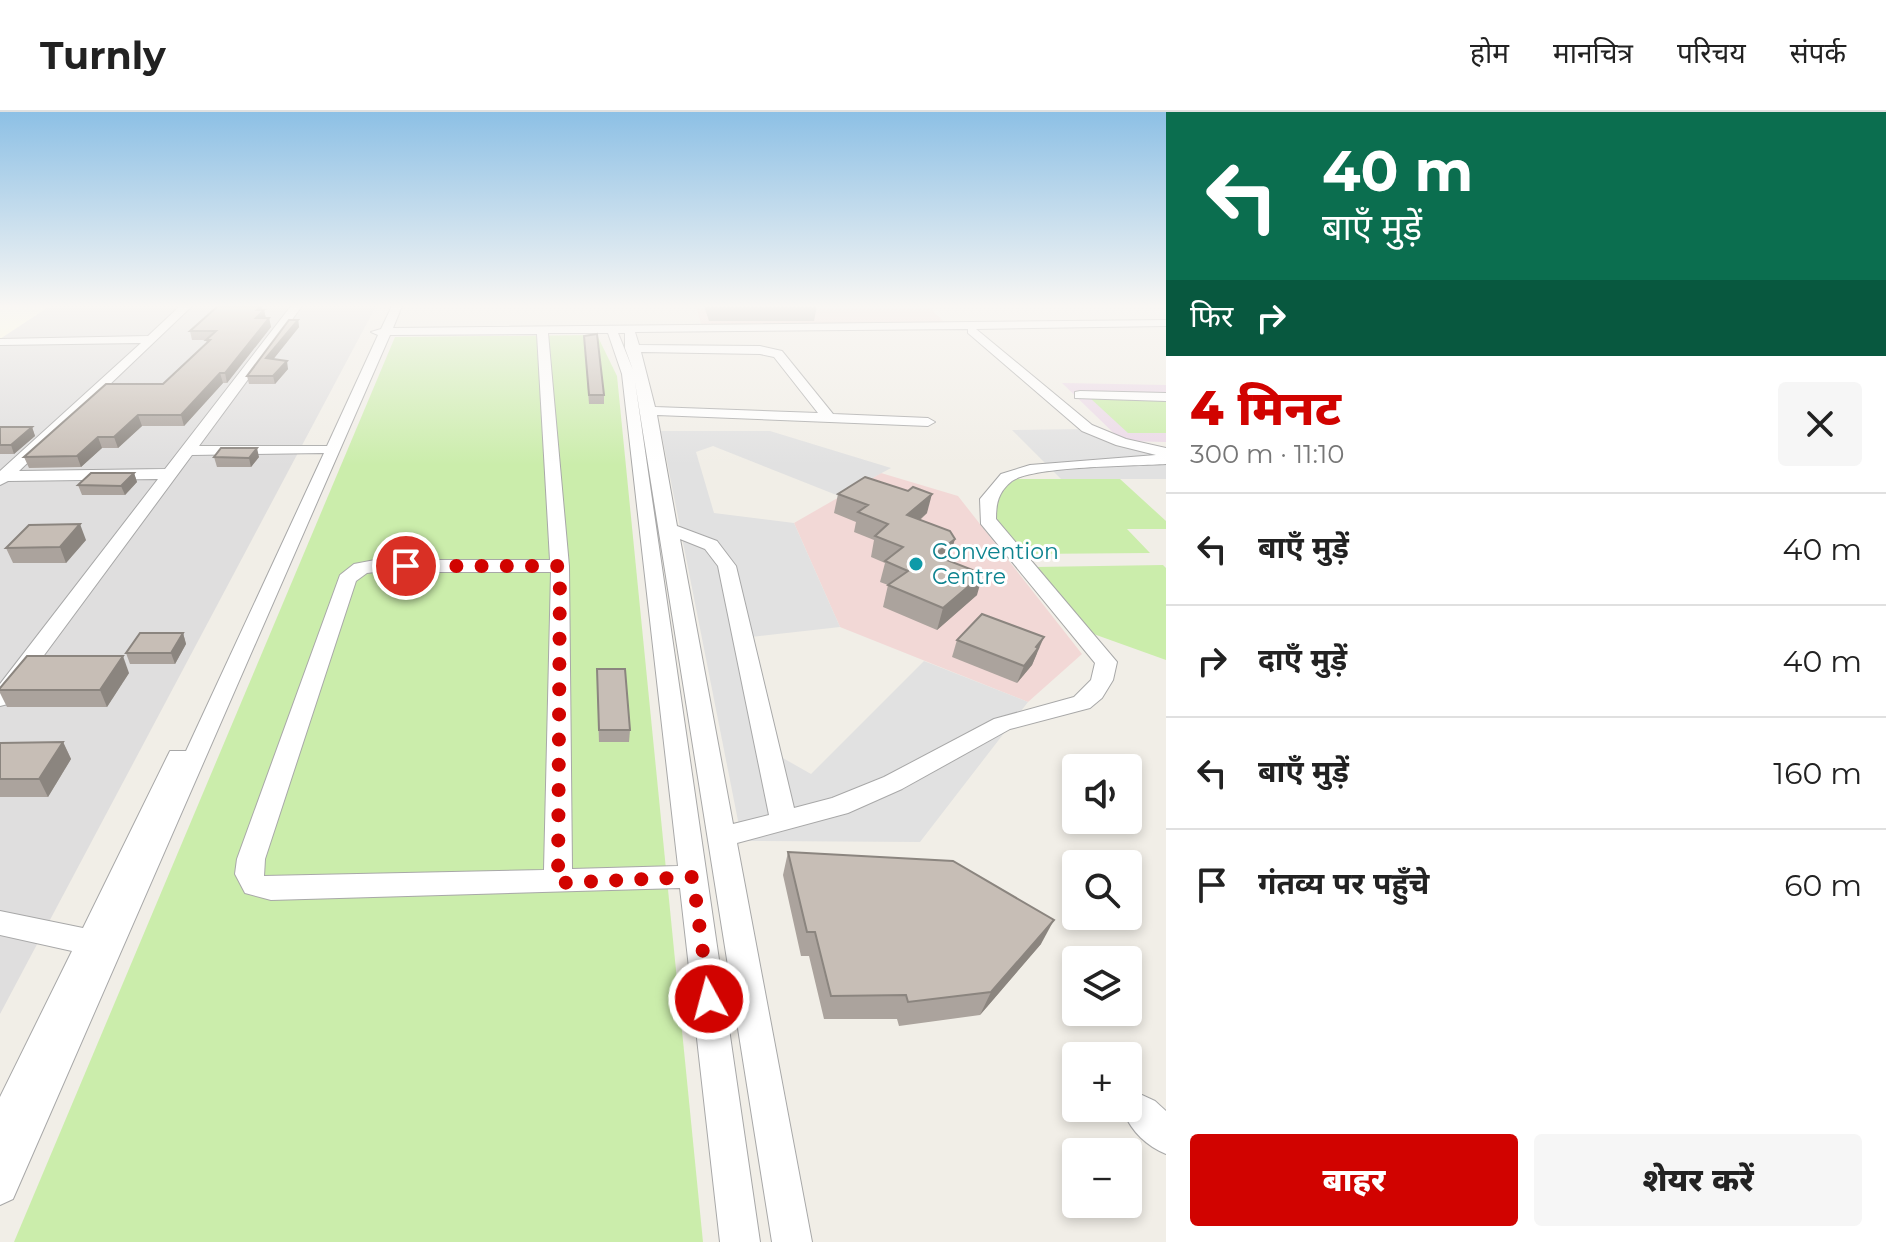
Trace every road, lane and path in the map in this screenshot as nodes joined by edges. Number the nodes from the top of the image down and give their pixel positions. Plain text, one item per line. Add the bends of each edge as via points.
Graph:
1 (131, 359) edge
2 (257, 359) edge
3 (368, 359) edge
4 (369, 359) edge
5 (549, 359) edge
6 (627, 359) edge
7 (632, 359) edge
8 (782, 359) edge
9 (1005, 359) edge
10 (1080, 395) dead end
11 (1166, 397) edge
12 (649, 411) junction
13 (828, 417) junction
14 (928, 422) dead end
15 (56, 428) junction
16 (28, 429) edge
17 (322, 449) junction
18 (188, 451) junction
19 (1165, 451) edge
20 (171, 474) junction
21 (2, 478) edge
22 (669, 529) junction
23 (560, 566) junction
24 (0, 699) edge
25 (784, 822) junction
26 (722, 837) junction
27 (693, 877) junction
28 (558, 883) junction
29 (0, 923) edge
30 (102, 944) junction
31 (0, 1136) edge
32 (0, 1186) edge
33 (740, 1242) edge
34 (792, 1242) edge

1 - 15 street
2 - 18 street
3 - 17 street
4 - 30 street
5 - 23 street
6 - 27 street
7 - 12 street
8 - 13 street
9 - 19 street via 1087,428
10 - 11 street
12 - 13 street
12 - 22 street
13 - 14 street
15 - 16 street
15 - 21 street
17 - 18 street
17 - 30 street
18 - 20 street
19 - 25 street via 1035,468 999,483 985,506 987,520 1017,559 1106,662 1096,693 1084,704 1002,724 893,783
20 - 21 street
20 - 24 street
22 - 25 street via 711,545 727,566
22 - 26 street
23 - 28 street
23 - 28 street via 375,566 352,573 249,874 255,885 271,889
25 - 26 street
26 - 34 street
27 - 28 street
27 - 33 street
29 - 30 street
30 - 31 street
30 - 32 street

